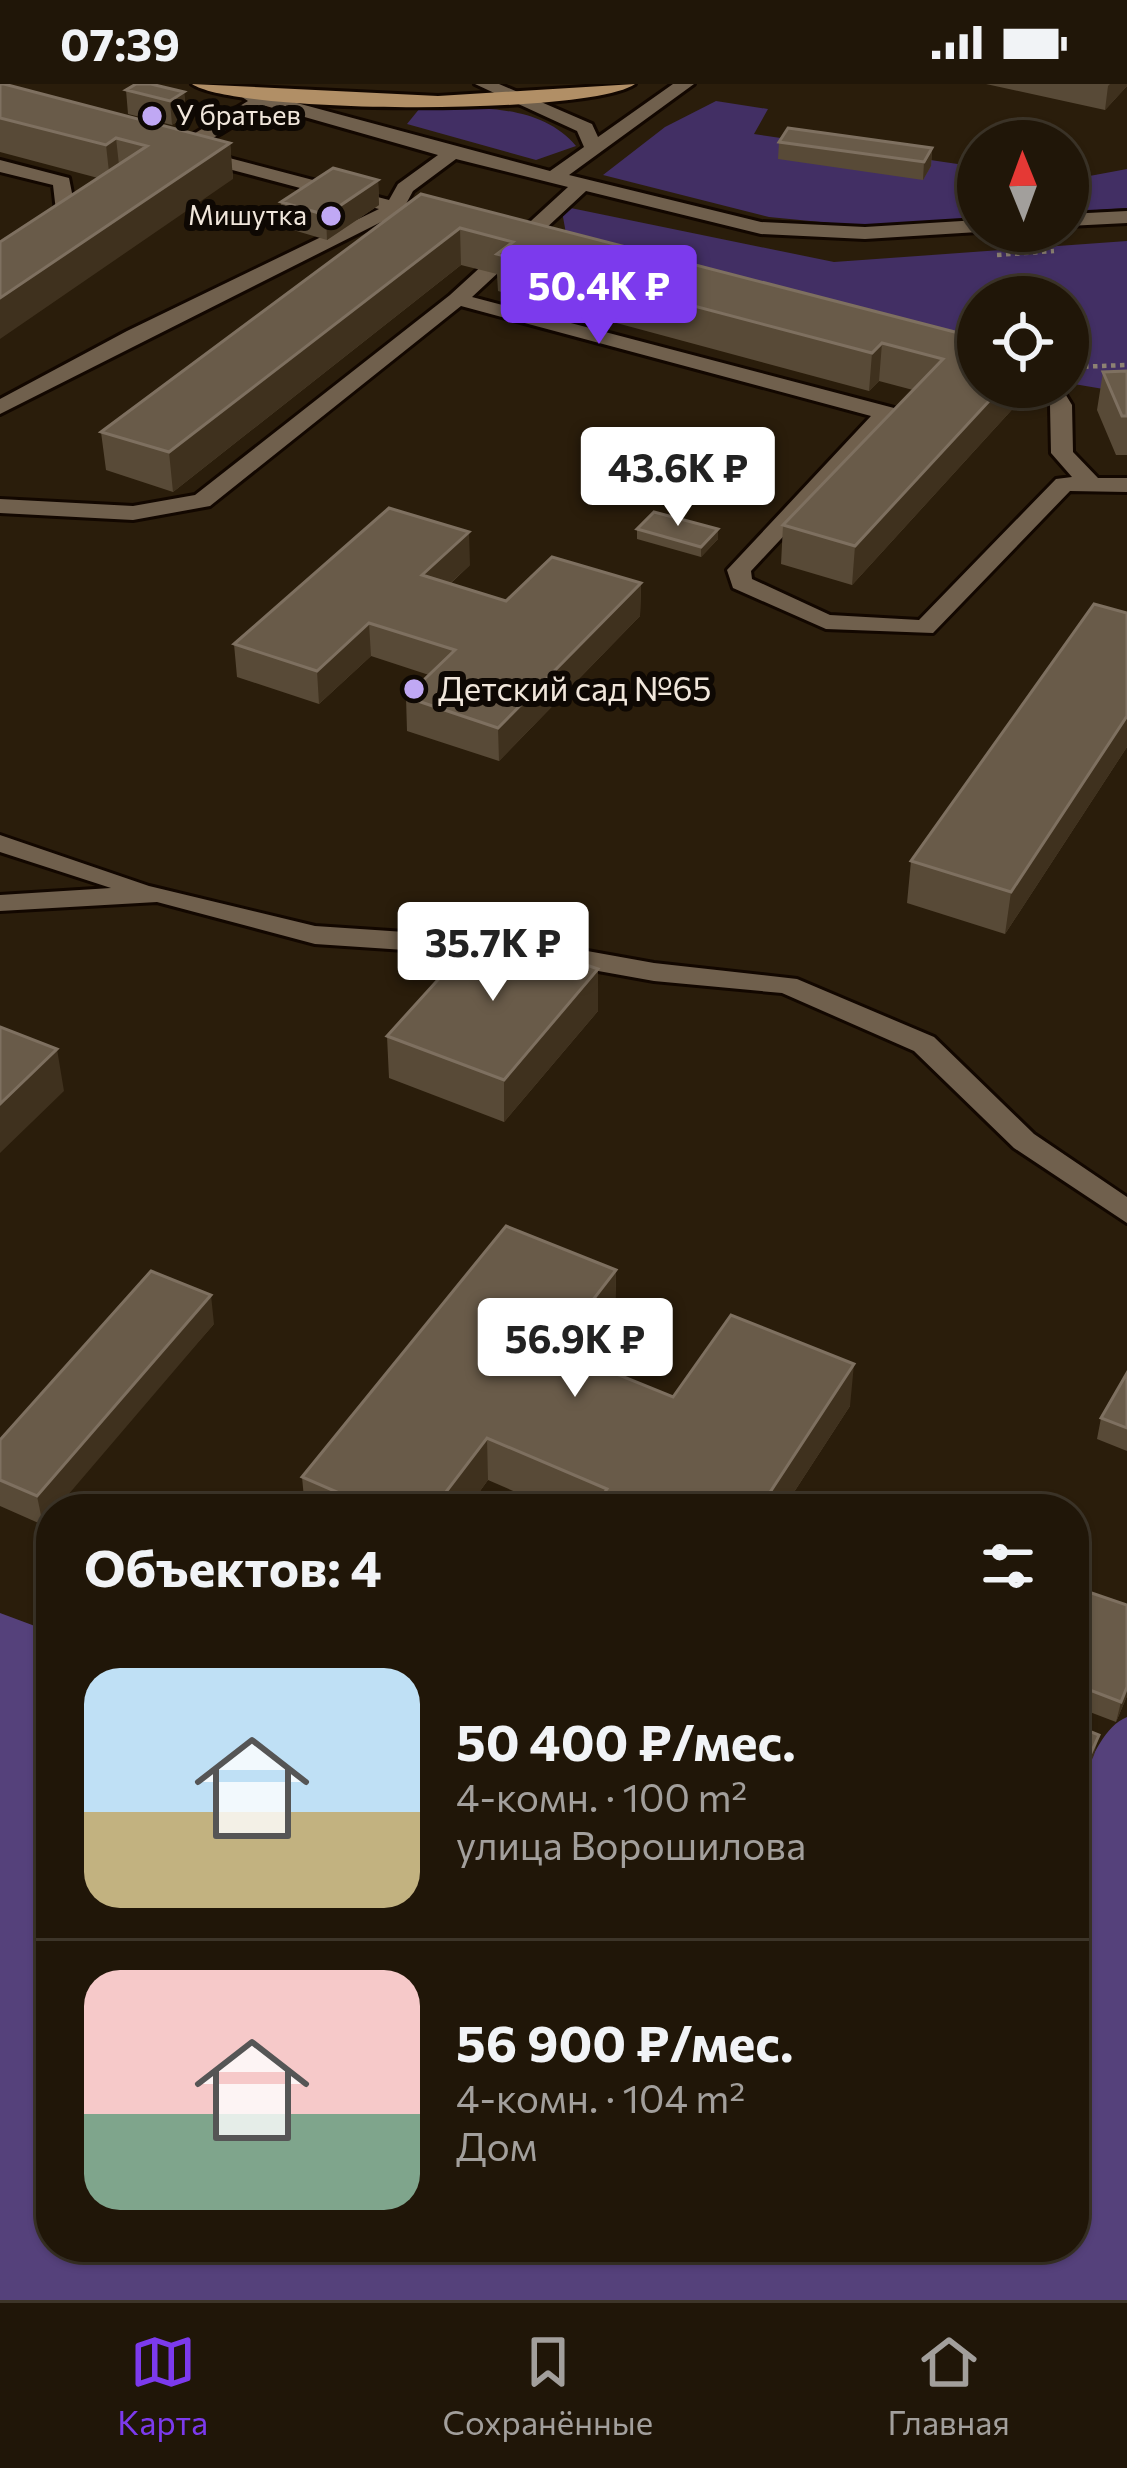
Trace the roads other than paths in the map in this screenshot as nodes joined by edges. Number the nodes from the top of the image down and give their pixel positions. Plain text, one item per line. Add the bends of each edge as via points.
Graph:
1 (201, 84) edge
2 (322, 84) edge
3 (484, 84) edge
4 (567, 84) edge
5 (580, 84) edge
6 (626, 84) edge
7 (685, 84) edge
8 (256, 97) junction
9 (523, 98) junction
10 (156, 145) edge
11 (595, 150) junction
12 (178, 151) junction
13 (454, 153) junction
14 (0, 166) edge
15 (149, 170) edge
16 (554, 177) junction
17 (582, 184) junction
18 (397, 205) junction
19 (1127, 217) edge
20 (1089, 219) edge
21 (459, 225) edge
22 (957, 227) edge
23 (0, 257) edge
24 (458, 299) junction
25 (908, 389) edge
26 (0, 408) edge
27 (1060, 408) edge
28 (886, 413) junction
29 (1099, 485) junction
30 (1127, 485) edge
31 (0, 506) edge
32 (0, 843) edge
33 (157, 894) junction
34 (0, 903) edge
35 (1127, 1212) edge

1 - 8 main road
2 - 8 main road
3 - 9 street
4 - 5 main road
6 - 9 main road
7 - 11 street
8 - 9 main road
8 - 12 street
8 - 13 street
9 - 11 street via 585,128
10 - 12 street
11 - 16 street
12 - 15 street
12 - 18 street
13 - 16 street
13 - 18 street via 405,188
14 - 23 street via 62,182 75,209
16 - 17 street
17 - 22 street via 761,228
17 - 24 street
18 - 21 street
18 - 26 street
19 - 20 street
24 - 28 street
24 - 31 street via 202,501 133,513
25 - 28 street
27 - 29 street via 1062,453
28 - 29 street via 739,570 741,583 826,622 925,628 1064,484
29 - 30 street
32 - 33 street
33 - 34 street
33 - 35 street via 315,935 526,949 787,985 924,1044 1024,1141

